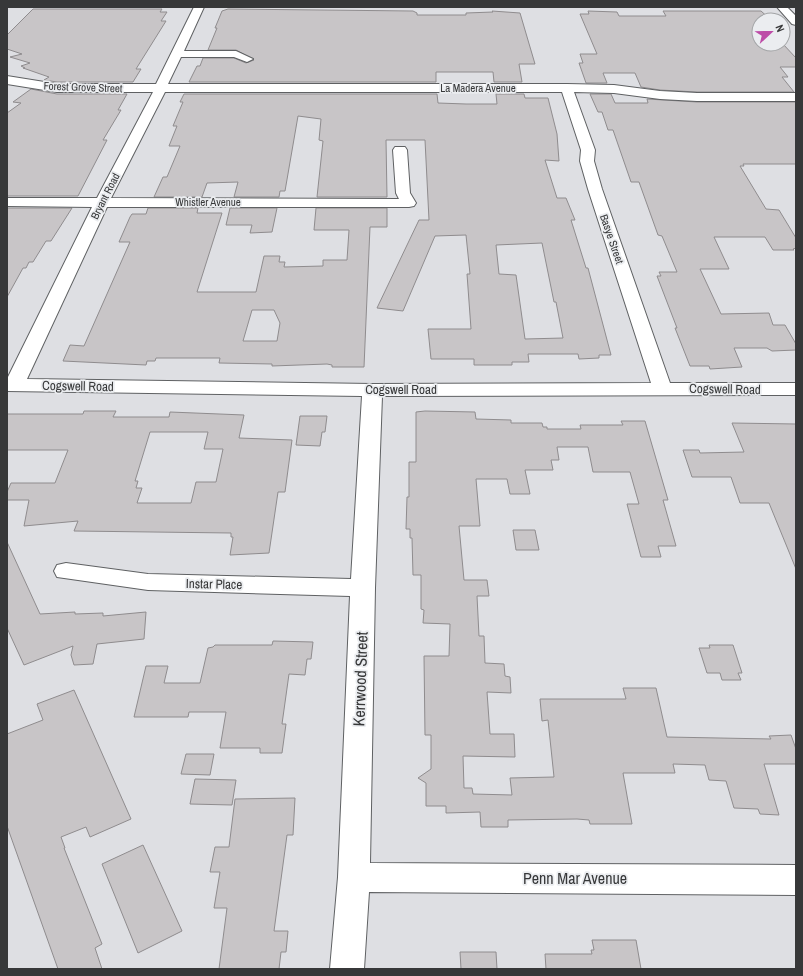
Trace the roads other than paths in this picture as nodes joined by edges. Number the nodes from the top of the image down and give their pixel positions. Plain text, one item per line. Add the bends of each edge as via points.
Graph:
1 (199, 7) edge
2 (777, 7) edge
3 (782, 7) edge
4 (796, 8) edge
5 (796, 22) edge
6 (176, 54) junction
7 (247, 59) dead end
8 (7, 80) edge
9 (160, 88) junction
10 (567, 88) junction
11 (796, 97) edge
12 (400, 150) dead end
13 (7, 202) edge
14 (102, 202) junction
15 (11, 386) edge
16 (662, 388) junction
17 (796, 389) edge
18 (372, 390) junction
19 (66, 571) dead end
20 (363, 588) junction
21 (354, 877) junction
22 (796, 880) edge
23 (347, 969) edge

1 - 6 street, Bryant Road
2 - 3 street
3 - 4 street
3 - 5 street
6 - 7 street via 236,54
6 - 9 street, Bryant Road
8 - 9 street, Forest Grove Street via 58,88
9 - 10 street, La Madera Avenue
9 - 14 street, Bryant Road
10 - 11 street, La Madera Avenue via 614,89 697,97
10 - 16 street, Basye Street via 588,150 587,161 595,189
12 - 14 street, Whistler Avenue via 403,193 409,203
13 - 14 street, Whistler Avenue
14 - 15 street, Bryant Road
15 - 18 street, Cogswell Road
16 - 17 street, Cogswell Road
16 - 18 street, Cogswell Road
18 - 20 street, Kerrwood Street
19 - 20 street, Instar Place via 148,582
20 - 21 street, Kerrwood Street
21 - 22 street, Penn Mar Avenue
21 - 23 street, Kerrwood Street

